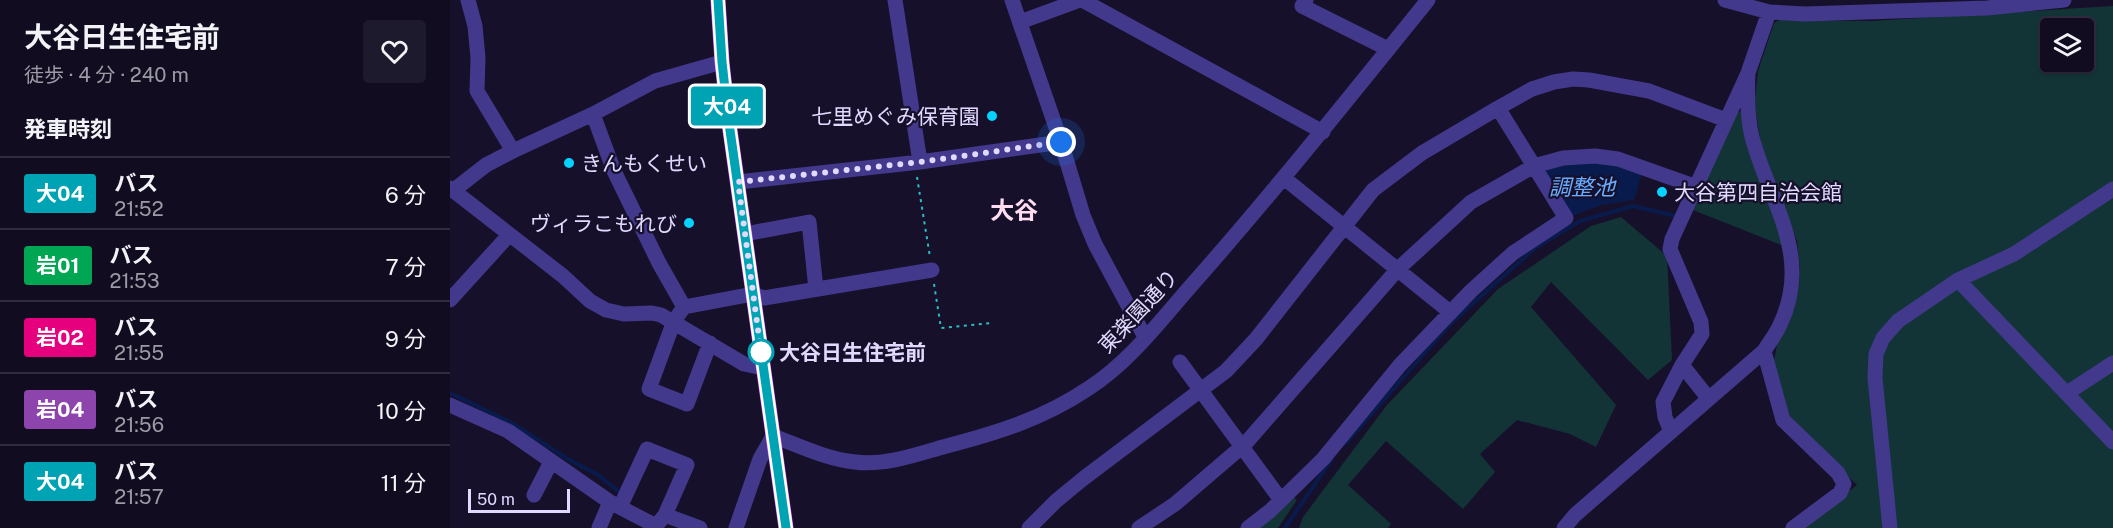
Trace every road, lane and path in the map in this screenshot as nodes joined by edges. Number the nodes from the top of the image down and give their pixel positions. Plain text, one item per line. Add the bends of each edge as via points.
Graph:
1 (468, 0) edge
2 (718, 0) edge
3 (895, 0) edge
4 (1012, 0) edge
5 (1081, 0) edge
6 (1306, 0) edge
7 (1428, 0) edge
8 (1725, 0) edge
9 (2064, 0) edge
10 (1847, 6) edge
11 (1769, 12) junction
12 (1020, 22) junction
13 (1388, 49) junction
14 (722, 62) junction
15 (1748, 73) junction
16 (1498, 108) junction
17 (593, 114) junction
18 (1726, 120) junction
19 (1323, 132) junction
20 (1061, 142) junction
21 (513, 151) junction
22 (920, 162) junction
23 (1534, 166) junction
24 (1284, 178) junction
25 (738, 182) junction
26 (1697, 187) junction
27 (452, 189) edge
28 (2113, 189) edge
29 (1344, 228) junction
30 (745, 234) junction
31 (509, 235) junction
32 (1398, 269) junction
33 (932, 270) dead end
34 (1958, 280) junction
35 (816, 289) junction
36 (753, 294) junction
37 (450, 300) edge
38 (684, 307) junction
39 (1450, 312) junction
40 (674, 321) junction
41 (1145, 337) junction
42 (710, 343) junction
43 (1764, 351) junction
44 (1180, 362) dead end
45 (2113, 363) edge
46 (1682, 365) junction
47 (763, 368) junction
48 (1201, 391) junction
49 (2067, 393) junction
50 (1709, 399) junction
51 (450, 405) edge
52 (1671, 432) junction
53 (773, 436) junction
54 (2112, 439) edge
55 (1242, 446) junction
56 (551, 462) junction
57 (534, 495) dead end
58 (1281, 500) junction
59 (615, 505) junction
60 (665, 514) junction
61 (650, 526) edge
62 (599, 528) edge
63 (700, 528) edge
64 (736, 528) edge
65 (786, 528) edge
66 (1029, 528) edge
67 (1139, 528) edge
68 (1248, 528) edge
69 (1564, 528) edge
70 (1793, 528) edge
71 (1890, 528) edge

1 - 21 street via 475,26 477,92
2 - 14 main road
3 - 22 street
4 - 12 street
5 - 12 street
5 - 19 street
6 - 13 street via 1302,6
7 - 13 street, 東楽園通り
8 - 11 street
9 - 10 street via 1987,8
10 - 11 street via 1805,14
11 - 15 street
12 - 20 street
13 - 19 street, 東楽園通り
14 - 17 street via 655,81
14 - 25 main road
15 - 18 street
15 - 43 street via 1752,137 1792,249 1789,301 1779,328
16 - 18 street via 1532,89 1573,79 1649,91
16 - 23 street
16 - 29 street via 1389,176
17 - 21 street
17 - 38 street via 614,171
18 - 26 street
19 - 24 street, 東楽園通り
20 - 22 street
20 - 41 street via 1095,244
21 - 27 street
22 - 25 street
23 - 26 street via 1563,158 1595,156 1618,159
23 - 32 street via 1472,202
23 - 39 street via 1566,218 1513,253
24 - 29 street
24 - 41 street, 東楽園通り
25 - 30 main road
26 - 46 street via 1670,249 1701,322 1702,334
27 - 31 street
28 - 34 street via 2014,254
29 - 32 street
29 - 48 street via 1256,339 1226,372
30 - 35 street via 809,222
30 - 36 main road
31 - 37 street
31 - 40 street via 606,310 652,313
32 - 39 street
32 - 55 street
33 - 35 street
34 - 49 street
34 - 71 street via 1898,321 1883,338 1876,354
35 - 36 street via 764,298
36 - 38 street
36 - 47 main road
38 - 40 street
39 - 58 street via 1393,373 1323,459
40 - 42 street
40 - 42 street via 650,389 687,404
41 - 53 street, 東楽園通り via 1091,387 1040,417 916,455 857,463
42 - 47 street via 744,364
43 - 50 street
43 - 70 street via 1786,426 1838,473 1844,484 1840,493
44 - 48 street
45 - 49 street
46 - 50 street
46 - 52 street via 1663,402
47 - 53 main road
48 - 55 street
48 - 66 street via 1084,478
49 - 54 street
50 - 52 street
51 - 56 street via 508,431
52 - 69 street
53 - 64 street via 760,459
53 - 65 main road
55 - 58 street
55 - 67 street via 1175,504
56 - 57 street
56 - 59 street
58 - 68 street
59 - 60 street via 647,449 687,465
59 - 61 street
59 - 62 street
60 - 61 street via 656,526
60 - 63 street

